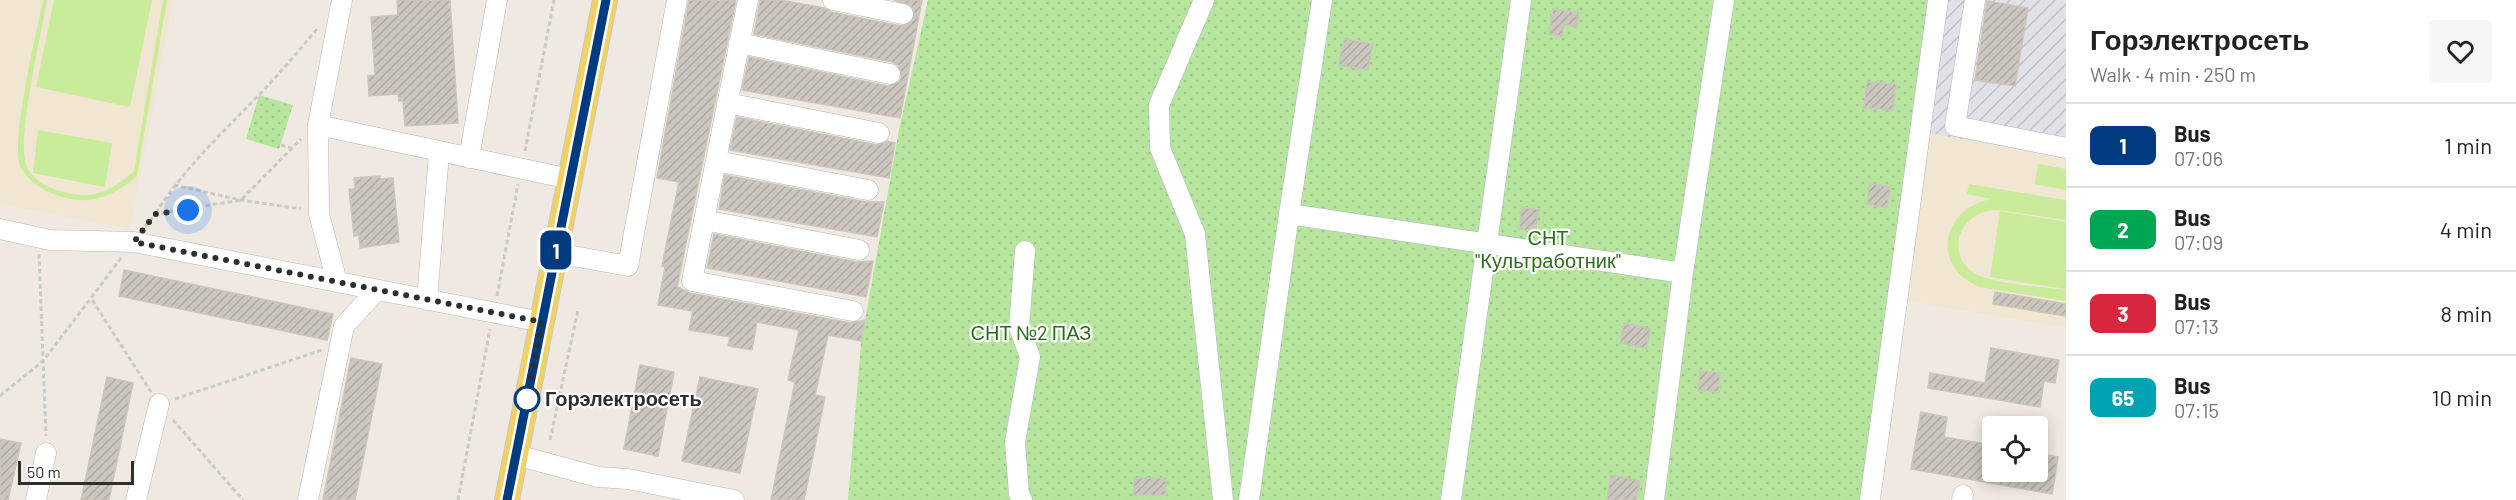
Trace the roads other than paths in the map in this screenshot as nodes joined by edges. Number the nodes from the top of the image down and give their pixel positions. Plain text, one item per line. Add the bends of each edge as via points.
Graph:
1 (342, 0) edge
2 (497, 0) edge
3 (605, 0) edge
4 (676, 0) edge
5 (748, 0) edge
6 (833, 0) edge
7 (1204, 0) edge
8 (1322, 0) edge
9 (1521, 0) edge
10 (1724, 0) edge
11 (1938, 0) edge
12 (1975, 0) edge
13 (903, 14) dead end
14 (739, 43) junction
15 (890, 74) dead end
16 (727, 104) junction
17 (312, 129) junction
18 (879, 133) dead end
19 (2066, 148) edge
20 (439, 153) junction
21 (469, 158) junction
22 (716, 161) junction
23 (570, 179) junction
24 (868, 190) dead end
25 (1289, 214) junction
26 (704, 220) junction
27 (0, 229) edge
28 (1487, 243) junction
29 (860, 250) dead end
30 (1025, 251) dead end
31 (556, 253) junction
32 (1683, 273) junction
33 (337, 282) junction
34 (377, 290) junction
35 (427, 300) junction
36 (854, 311) dead end
37 (542, 322) junction
38 (159, 404) road end
39 (46, 453) road end
40 (516, 455) junction
41 (36, 500) edge
42 (136, 500) edge
43 (308, 500) edge
44 (507, 500) edge
45 (734, 500) edge
46 (1022, 500) edge
47 (1223, 500) edge
48 (1249, 500) edge
49 (1451, 500) edge
50 (1654, 500) edge
51 (1870, 500) edge

1 - 17 street
2 - 21 street
3 - 23 main road
4 - 31 street via 628,266
5 - 14 street
6 - 13 street
7 - 47 street via 1159,105 1160,148 1196,234
8 - 25 street
9 - 28 street
10 - 32 street
11 - 51 street
12 - 19 street via 1955,126
14 - 15 street
14 - 16 street
16 - 18 street
16 - 22 street
17 - 20 street
17 - 33 street via 320,214
20 - 21 street
20 - 35 street
21 - 23 street
22 - 24 street
22 - 26 street
23 - 31 main road
25 - 28 street
25 - 48 street
26 - 29 street
26 - 36 street via 692,280
27 - 33 street via 38,237 134,242
28 - 32 street
28 - 49 street
30 - 46 street via 1019,327 1030,357 1015,442
31 - 37 main road
32 - 50 street
33 - 34 street
34 - 35 street
34 - 43 street via 344,326
35 - 37 street
37 - 40 main road
38 - 42 street
39 - 41 street
40 - 44 main road
40 - 45 street via 598,477 628,479

